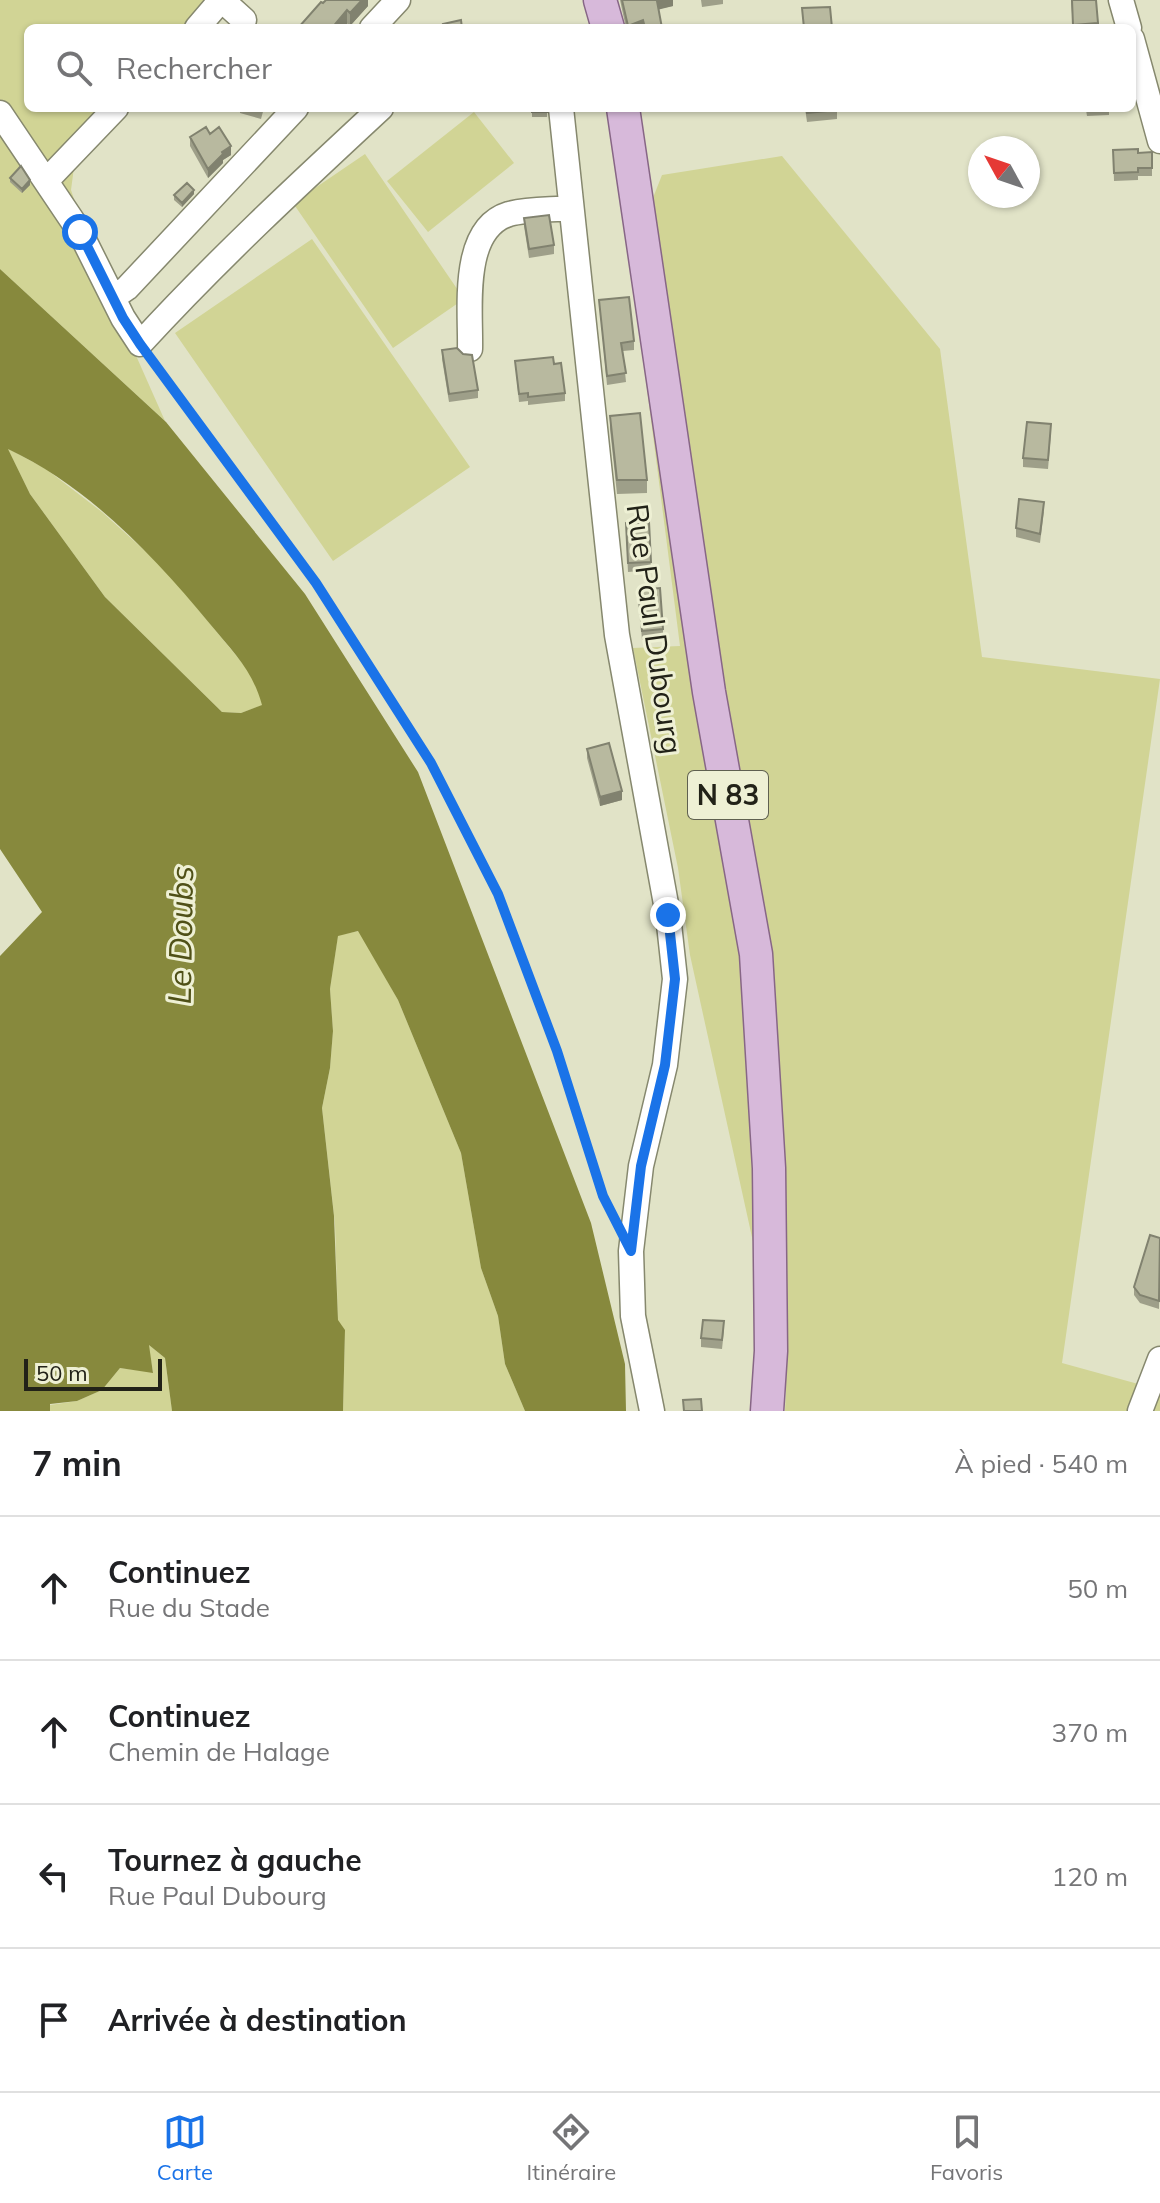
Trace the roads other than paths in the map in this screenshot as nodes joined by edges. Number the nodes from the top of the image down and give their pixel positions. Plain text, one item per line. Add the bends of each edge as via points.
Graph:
1 (222, 0) edge
2 (398, 0) edge
3 (1121, 0) edge
4 (244, 20) dead end
5 (201, 24) edge
6 (376, 24) edge
7 (1128, 24) edge
8 (1136, 54) edge
9 (112, 112) edge
10 (292, 112) edge
11 (377, 112) edge
12 (561, 112) edge
13 (624, 112) edge
14 (0, 113) edge
15 (1160, 141) edge
16 (47, 180) junction
17 (571, 208) junction
18 (114, 297) junction
19 (470, 349) dead end
20 (1160, 1359) edge
21 (652, 1411) edge
22 (767, 1411) edge
23 (1140, 1411) edge

1 - 4 street
1 - 5 street
2 - 6 street
3 - 7 street
8 - 15 street
9 - 16 street
10 - 18 street
11 - 18 street via 140,344
12 - 17 street, Rue Paul Dubourg
13 - 22 main road, N 83 via 709,692 756,954 769,1168
14 - 16 street
16 - 18 street
17 - 19 street via 508,214 485,233 472,259
17 - 21 street, Rue Paul Dubourg via 617,635 675,979 631,1251 633,1316
20 - 23 street

